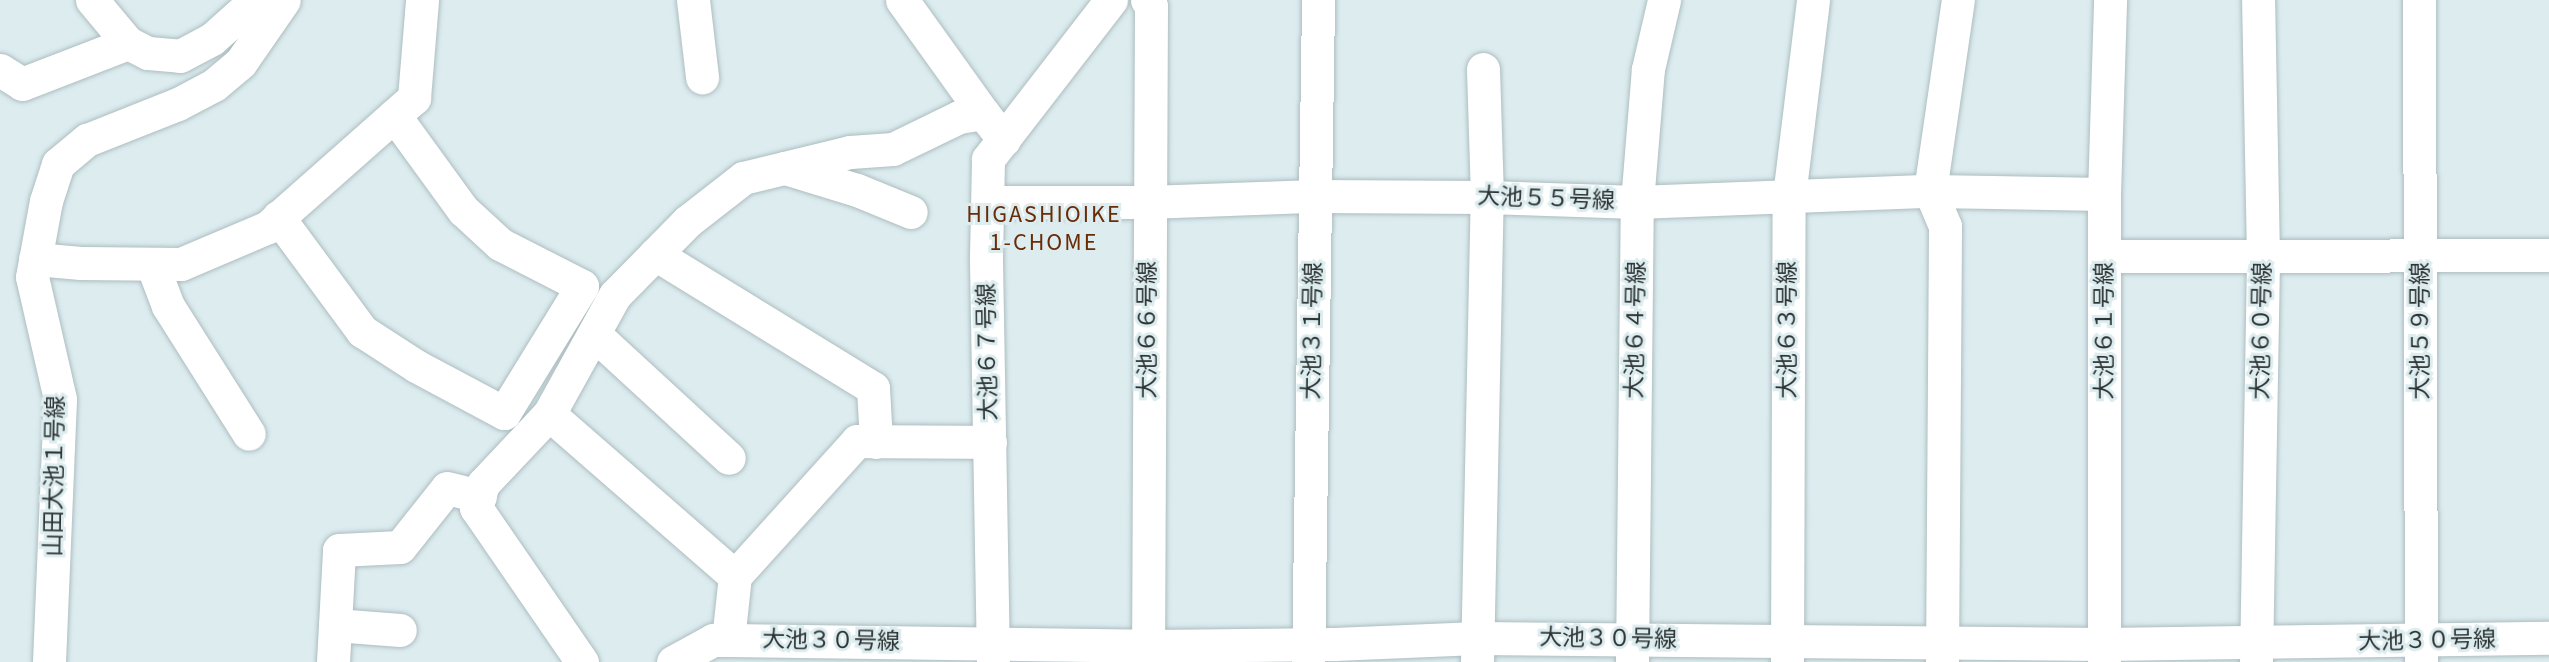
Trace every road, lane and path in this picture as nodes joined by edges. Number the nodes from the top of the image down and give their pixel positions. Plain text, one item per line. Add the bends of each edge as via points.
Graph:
1 (92, 0) edge
2 (264, 0) edge
3 (284, 0) edge
4 (422, 0) edge
5 (693, 0) edge
6 (902, 0) edge
7 (1111, 0) edge
8 (1147, 0) edge
9 (1318, 0) edge
10 (1664, 0) edge
11 (1813, 0) edge
12 (1958, 0) edge
13 (2110, 0) edge
14 (2258, 0) edge
15 (2419, 0) edge
16 (128, 43) junction
17 (1483, 69) dead end
18 (0, 70) edge
19 (702, 77) dead end
20 (984, 113) junction
21 (394, 116) junction
22 (1004, 140) junction
23 (783, 167) junction
24 (1930, 191) junction
25 (2104, 194) junction
26 (1315, 196) junction
27 (1789, 196) junction
28 (1487, 197) junction
29 (988, 202) junction
30 (1148, 202) junction
31 (1637, 202) junction
32 (911, 212) dead end
33 (278, 217) junction
34 (2421, 253) junction
35 (655, 254) junction
36 (2549, 255) edge
37 (2106, 256) junction
38 (2263, 256) junction
39 (35, 259) junction
40 (152, 264) junction
41 (594, 334) junction
42 (549, 414) junction
43 (249, 434) dead end
44 (876, 442) junction
45 (990, 442) junction
46 (729, 458) dead end
47 (480, 496) junction
48 (735, 576) junction
49 (335, 625) junction
50 (400, 630) dead end
51 (2549, 638) edge
52 (728, 640) junction
53 (1477, 650) edge
54 (1632, 650) edge
55 (1942, 651) edge
56 (1787, 652) edge
57 (2421, 652) edge
58 (992, 653) edge
59 (1308, 653) edge
60 (2104, 653) edge
61 (2256, 653) edge
62 (1148, 654) edge
63 (50, 662) edge
64 (333, 662) edge
65 (582, 662) edge
66 (673, 662) edge

1 - 16 street
2 - 16 street via 250,5 212,39 180,56 148,53
3 - 39 street, 山田大池１号線 via 241,62 214,85 87,140 58,164
4 - 21 street via 414,98
5 - 19 street
6 - 20 street
7 - 22 street, 大池６７号線
8 - 30 street, 大池６６号線 via 1151,6
9 - 26 street, 大池３１号線
10 - 31 street, 大池６４号線 via 1648,69
11 - 27 street, 大池６３号線
12 - 24 street
13 - 25 street, 大池６１号線
14 - 38 street, 大池６０号線
15 - 34 street, 大池５９号線
16 - 18 street via 22,84
17 - 28 street
20 - 22 street
20 - 23 street via 959,117 893,149 850,152
21 - 33 street
21 - 33 street via 463,210 500,244 583,286 504,413 362,331
22 - 29 street, 大池６７号線 via 988,159
23 - 32 street
23 - 35 street via 743,177
24 - 25 street, 大池５５号線
24 - 27 street, 大池５５号線
24 - 55 street via 1945,226
25 - 37 street, 大池６１号線
26 - 28 street, 大池５５号線
26 - 30 street, 大池５５号線
26 - 59 street, 大池３１号線
27 - 31 street, 大池５５号線
27 - 56 street, 大池６３号線
28 - 31 street, 大池５５号線
28 - 53 street
29 - 30 street, 大池５５号線
29 - 45 street, 大池６７号線
30 - 62 street, 大池６６号線
31 - 54 street, 大池６４号線
33 - 40 street via 268,227 181,264
34 - 36 street
34 - 38 street
34 - 57 street, 大池５９号線
35 - 41 street via 615,295
35 - 44 street via 873,388
37 - 38 street
37 - 60 street, 大池６１号線
38 - 61 street, 大池６０号線
39 - 40 street
39 - 63 street, 山田大池１号線 via 32,277 60,399
40 - 43 street via 168,306
41 - 42 street
41 - 46 street
42 - 47 street via 483,484
42 - 48 street
44 - 45 street
44 - 48 street via 857,441
45 - 58 street, 大池６７号線
47 - 49 street via 447,488 400,547 339,550
47 - 65 street via 476,508
48 - 52 street
49 - 50 street
49 - 64 street
51 - 57 street, 大池３０号線
52 - 58 street, 大池３０号線
52 - 66 street, 大池３０号線 via 713,640
53 - 54 street, 大池３０号線
53 - 59 street, 大池３０号線
54 - 56 street, 大池３０号線
55 - 56 street, 大池３０号線
55 - 60 street, 大池３０号線
57 - 61 street, 大池３０号線
58 - 62 street, 大池３０号線
59 - 62 street, 大池３０号線
60 - 61 street, 大池３０号線

